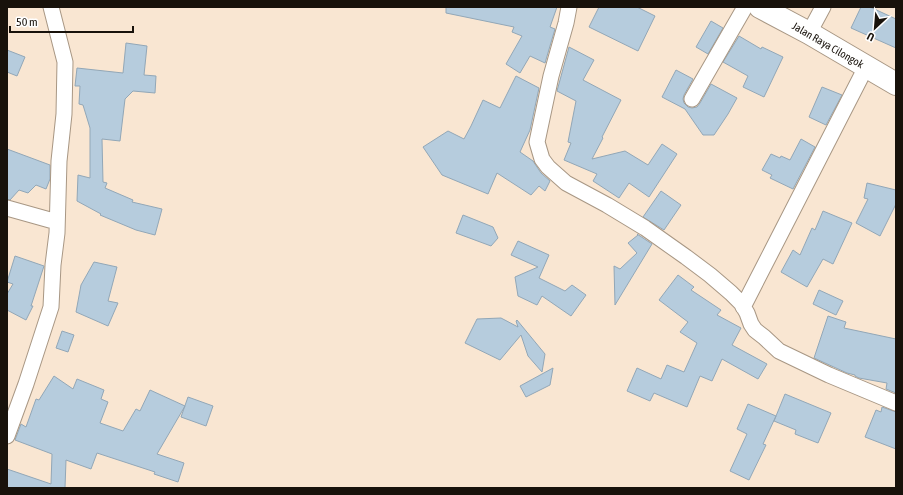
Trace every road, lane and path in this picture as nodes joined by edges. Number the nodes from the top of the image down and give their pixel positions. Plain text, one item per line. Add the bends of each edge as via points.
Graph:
1 (51, 7) edge
2 (569, 7) edge
3 (745, 7) edge
4 (760, 7) edge
5 (823, 7) edge
6 (809, 33) junction
7 (866, 67) junction
8 (896, 84) edge
9 (692, 99) dead end
10 (7, 208) edge
11 (57, 222) junction
12 (743, 307) junction
13 (896, 403) edge
14 (7, 436) edge

1 - 11 street via 65,62
2 - 12 street via 537,142 542,159 566,183 645,228 686,257 731,293
3 - 9 street
4 - 6 highway, Jalan Raya Cilongok
5 - 6 street
6 - 7 highway, Jalan Raya Cilongok
7 - 8 highway, Jalan Raya Cilongok
7 - 12 street
10 - 11 street
11 - 14 street via 51,307
12 - 13 street via 755,330 779,351

